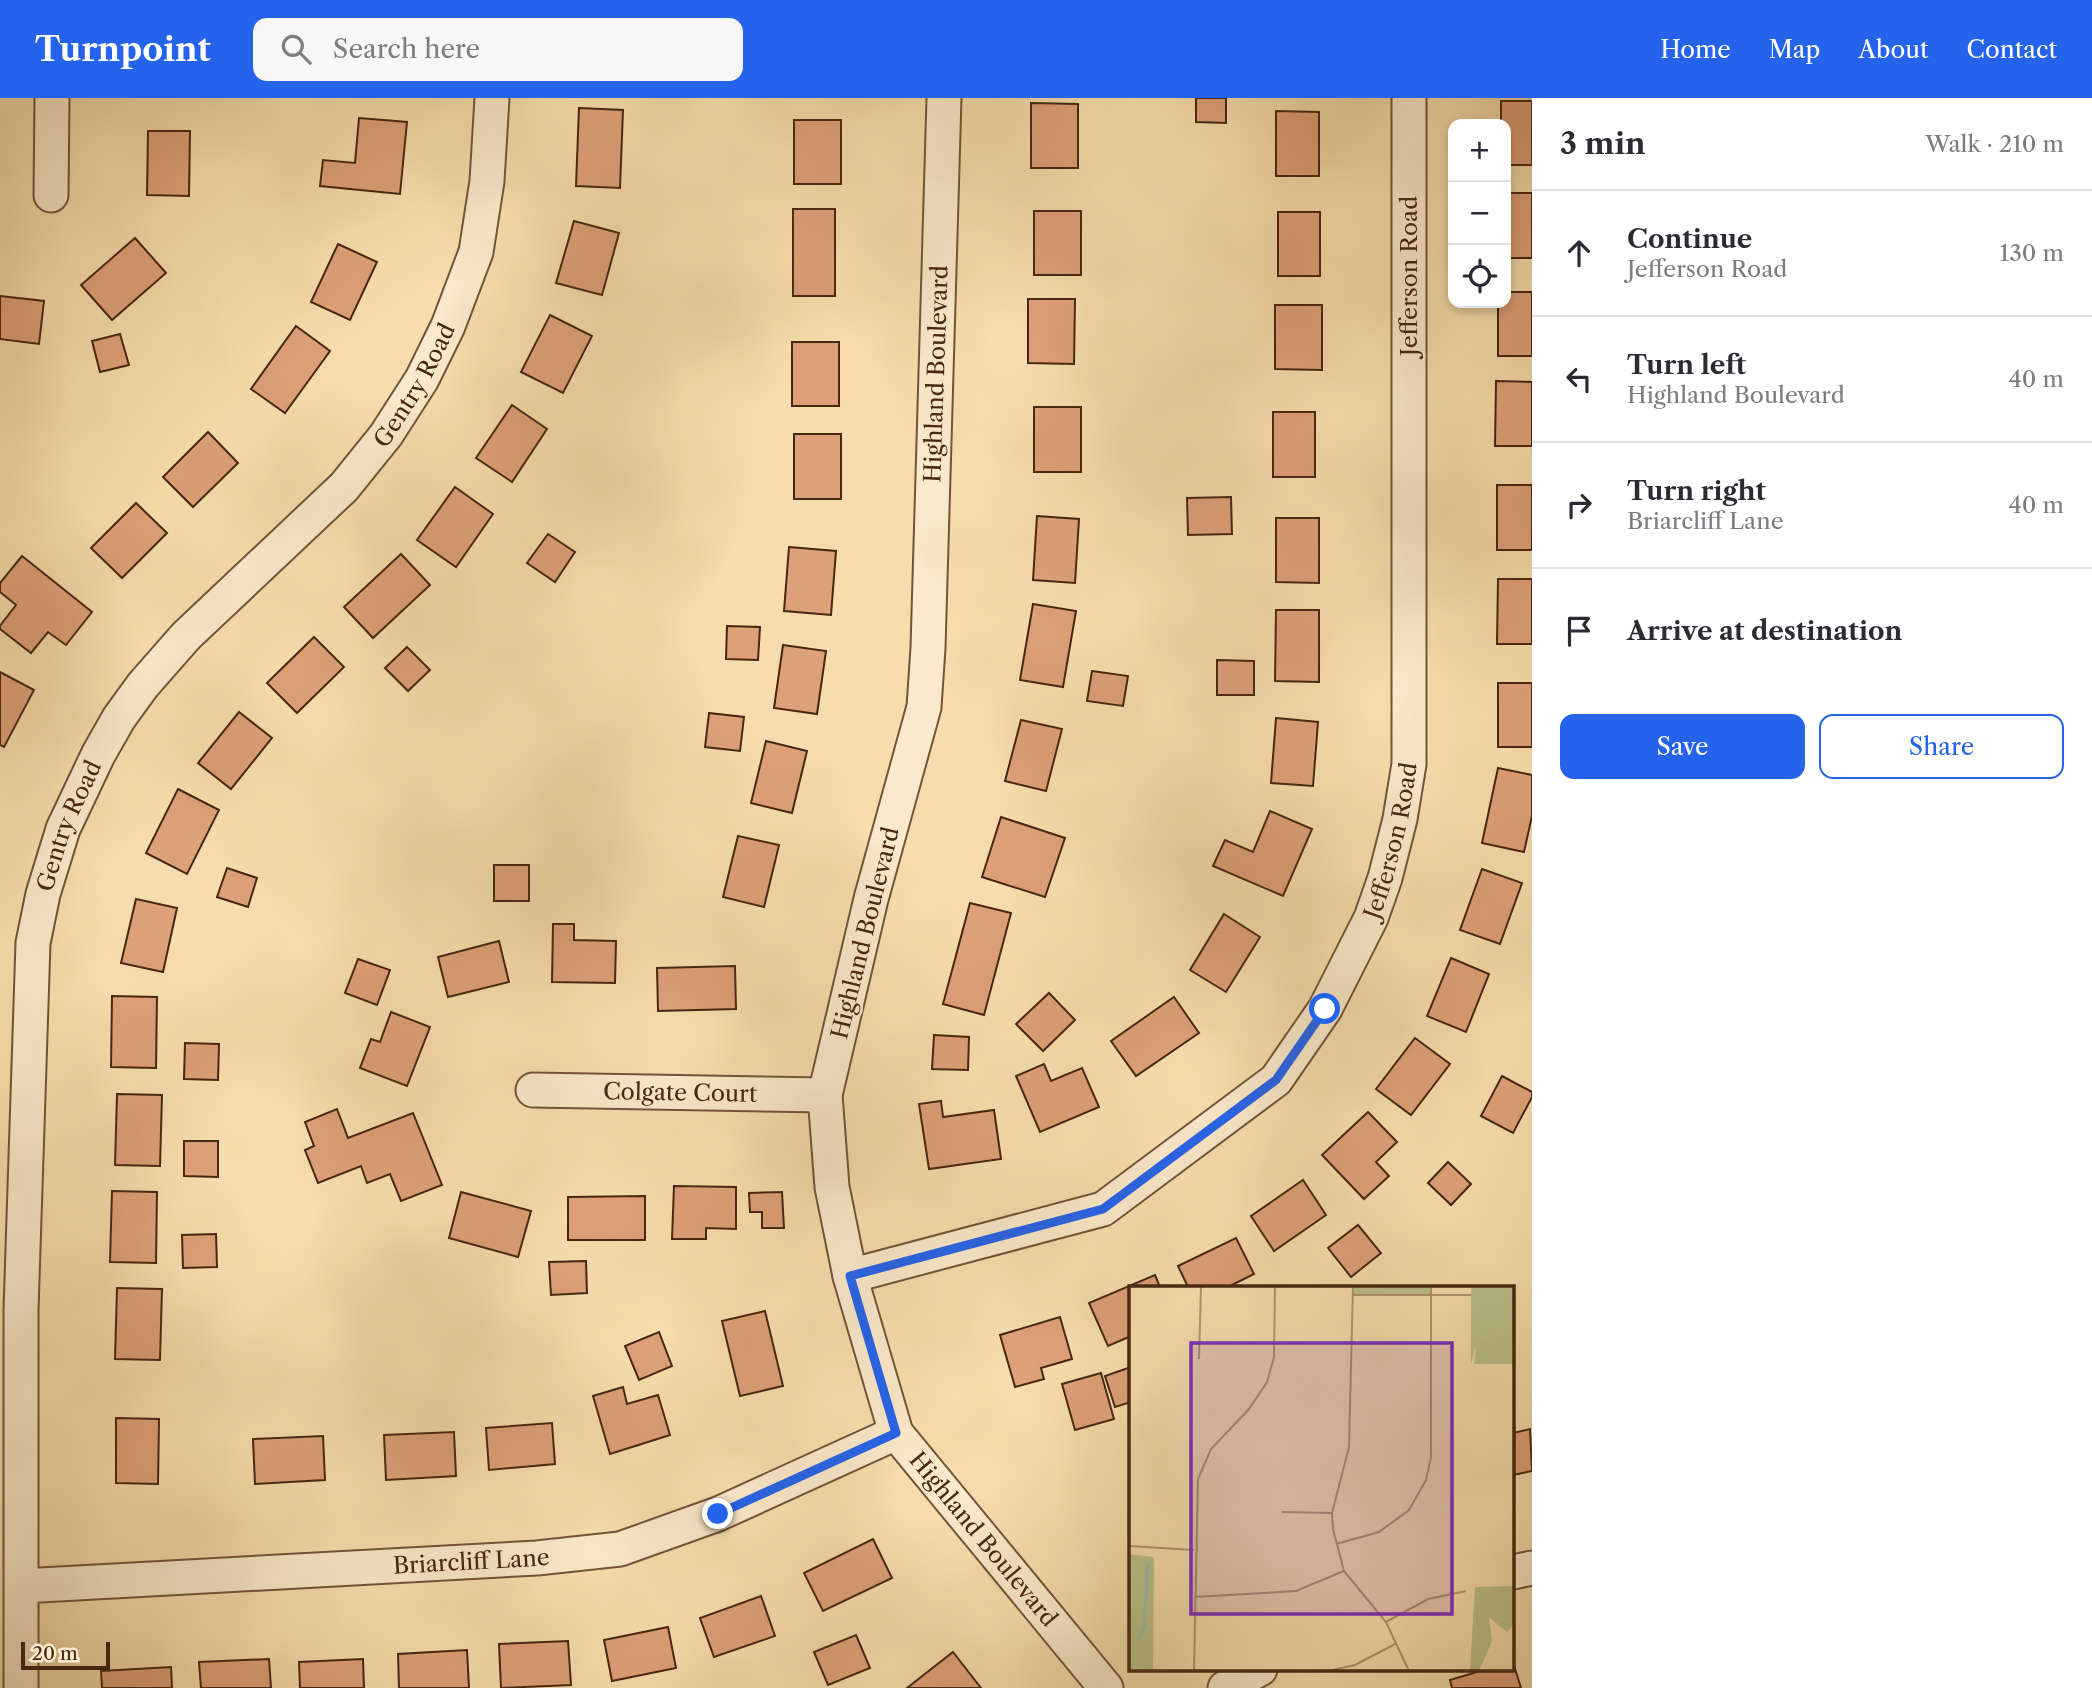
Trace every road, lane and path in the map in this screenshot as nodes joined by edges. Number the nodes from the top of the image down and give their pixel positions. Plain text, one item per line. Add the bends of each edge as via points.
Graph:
1 (52, 98) edge
2 (492, 98) edge
3 (944, 98) edge
4 (1409, 98) edge
5 (51, 195) dead end
6 (533, 1090) dead end
7 (825, 1095) junction
8 (850, 1276) junction
9 (10, 1310) edge
10 (896, 1433) junction
11 (1532, 1568) edge
12 (1514, 1572) edge
13 (22, 1586) junction
14 (1258, 1670) edge
15 (21, 1688) edge
16 (1106, 1688) edge
17 (1225, 1688) edge

1 - 5 street
2 - 9 street, Gentry Road via 487,181 475,252 448,326 422,379 386,435 344,486 186,636 143,685 118,718 63,829 33,943
3 - 7 street, Highland Boulevard via 924,707 871,899
4 - 8 street, Jefferson Road via 1409,764 1385,878 1371,918 1325,1009 1276,1080 1103,1209
6 - 7 street, Colgate Court
7 - 8 street, Highland Boulevard via 832,1187
8 - 10 street, Highland Boulevard
9 - 13 street, Gentry Road
10 - 13 street, Briarcliff Lane via 718,1514 620,1549 537,1558
10 - 16 street, Highland Boulevard
11 - 12 street
13 - 15 street, Gentry Road
14 - 17 street

